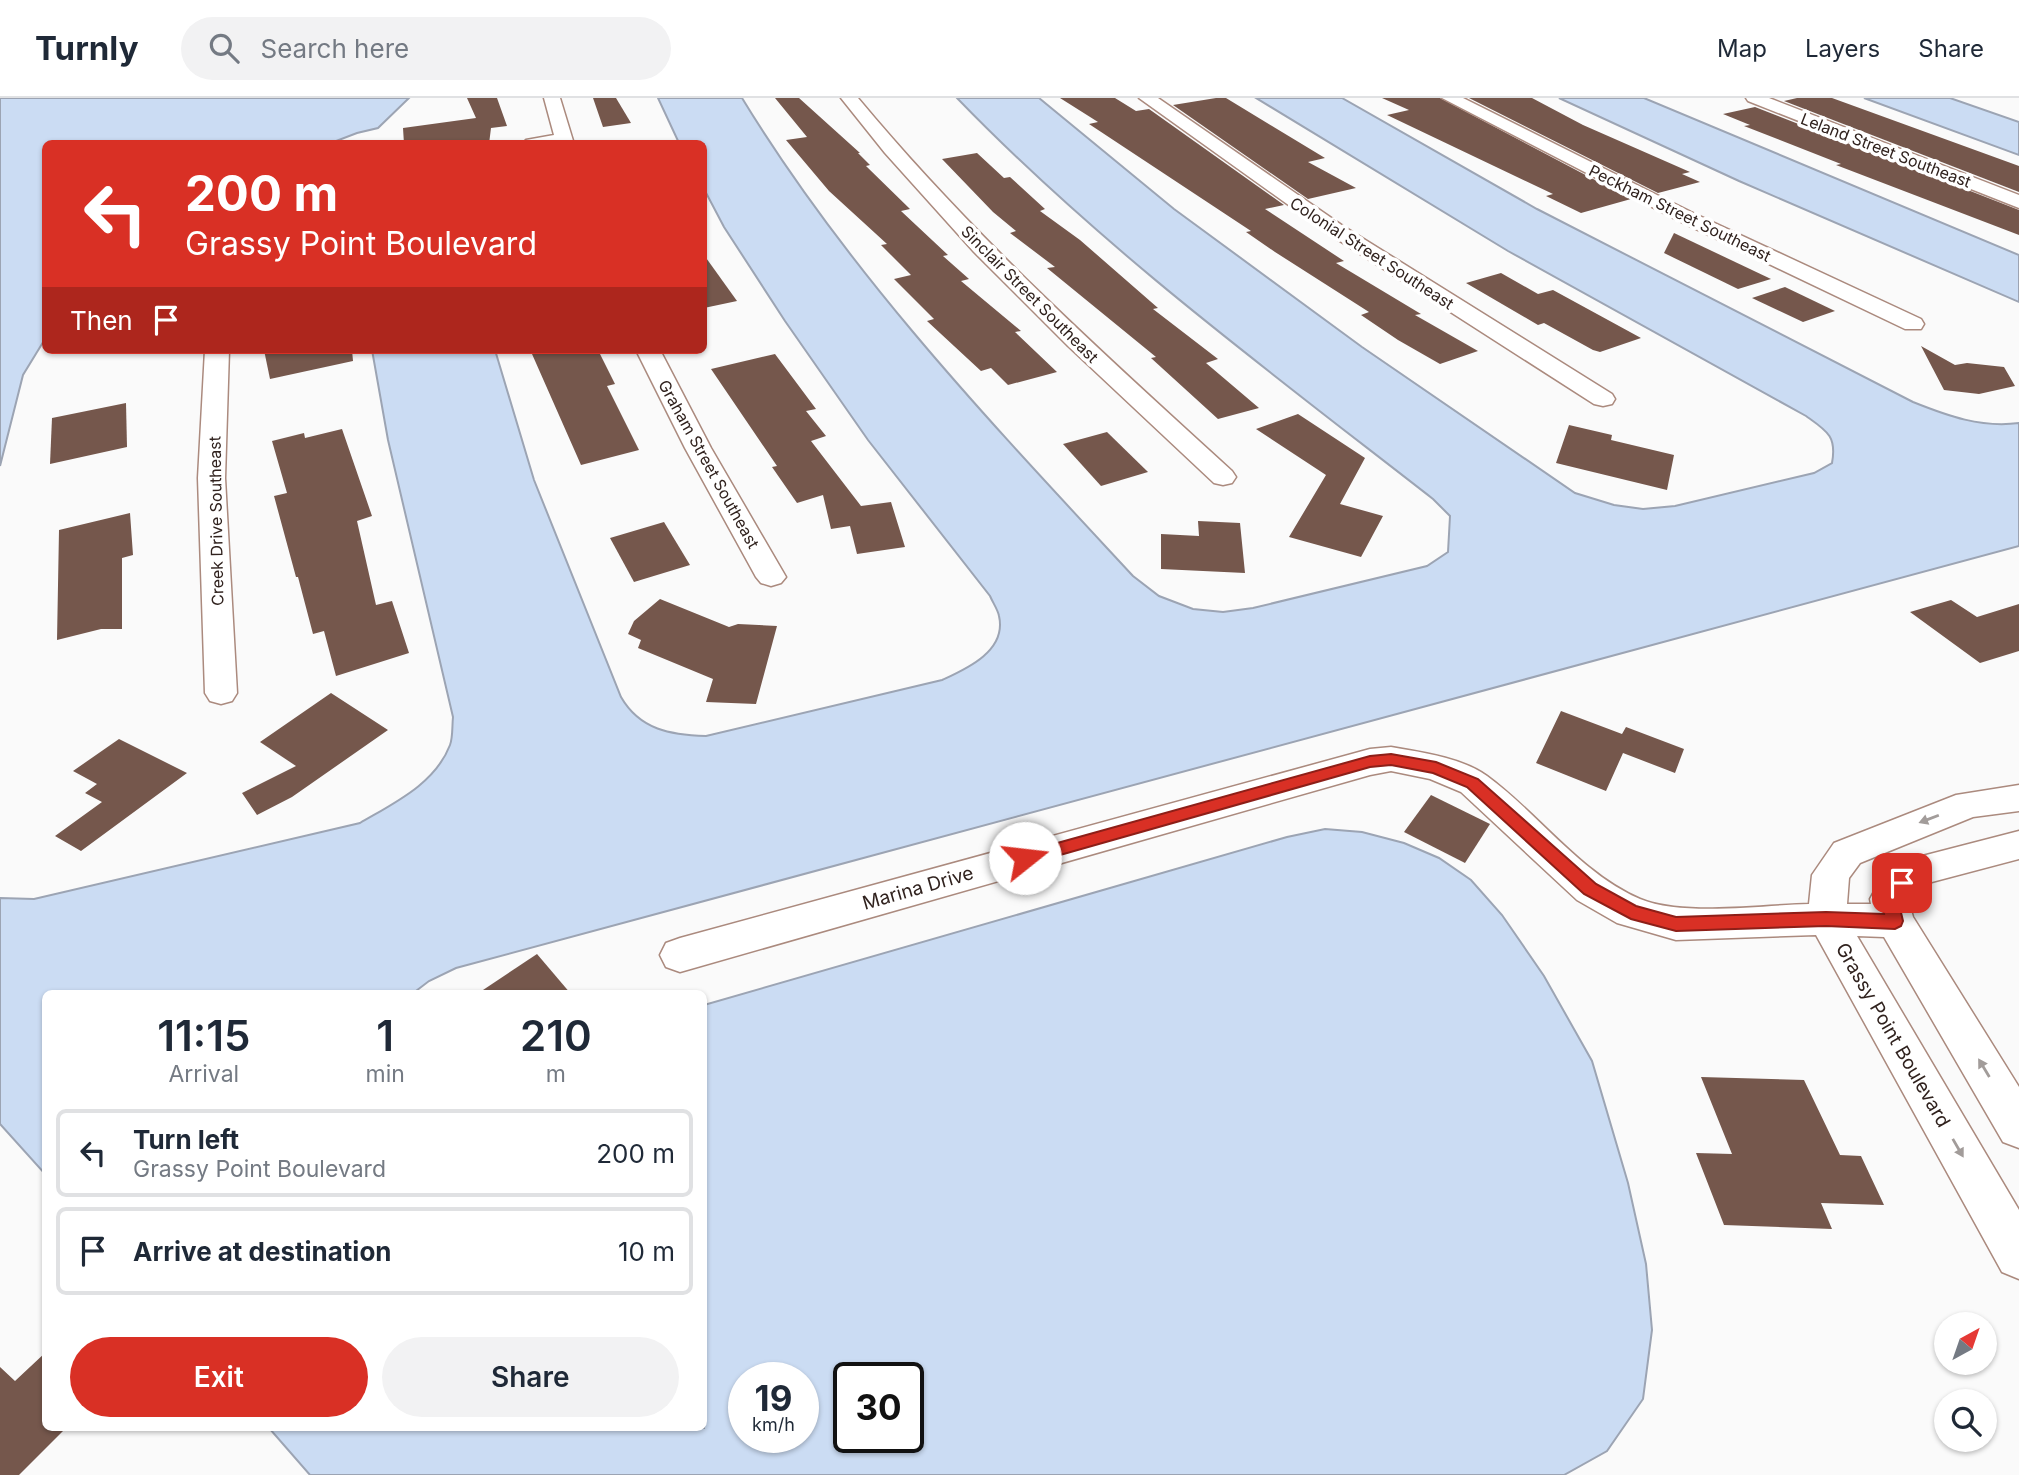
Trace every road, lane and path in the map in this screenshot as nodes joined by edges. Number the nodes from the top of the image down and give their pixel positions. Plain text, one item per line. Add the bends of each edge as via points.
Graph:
1 (552, 98) edge
2 (849, 98) edge
3 (1147, 98) edge
4 (1450, 98) edge
5 (1754, 98) edge
6 (564, 140) edge
7 (2019, 202) edge
8 (1913, 324) dead end
9 (217, 354) edge
10 (650, 354) edge
11 (1603, 399) dead end
12 (1223, 477) dead end
13 (771, 577) dead end
14 (221, 693) dead end
15 (2019, 798) edge
16 (1969, 804) junction
17 (2019, 845) edge
18 (1826, 919) junction
19 (1895, 921) junction
20 (680, 955) dead end
21 (2019, 1126) edge
22 (2019, 1255) edge

1 - 6 street
2 - 12 street, Sinclair Street Southeast via 982,247
3 - 11 street, Colonial Street Southeast via 1336,230
4 - 8 street, Peckham Street Southeast
5 - 7 street, Leland Street Southeast
9 - 14 street, Creek Drive Southeast via 214,536
10 - 13 street, Graham Street Southeast
15 - 16 street
16 - 17 street
16 -> 18 street via 1847,853 1831,875
17 - 19 street via 1916,871 1889,899
18 - 19 street, Marina Drive
18 - 20 street, Marina Drive via 1676,924 1631,912 1590,889 1473,783 1436,768 1391,759
18 -> 22 street, Grassy Point Boulevard
21 -> 19 street

